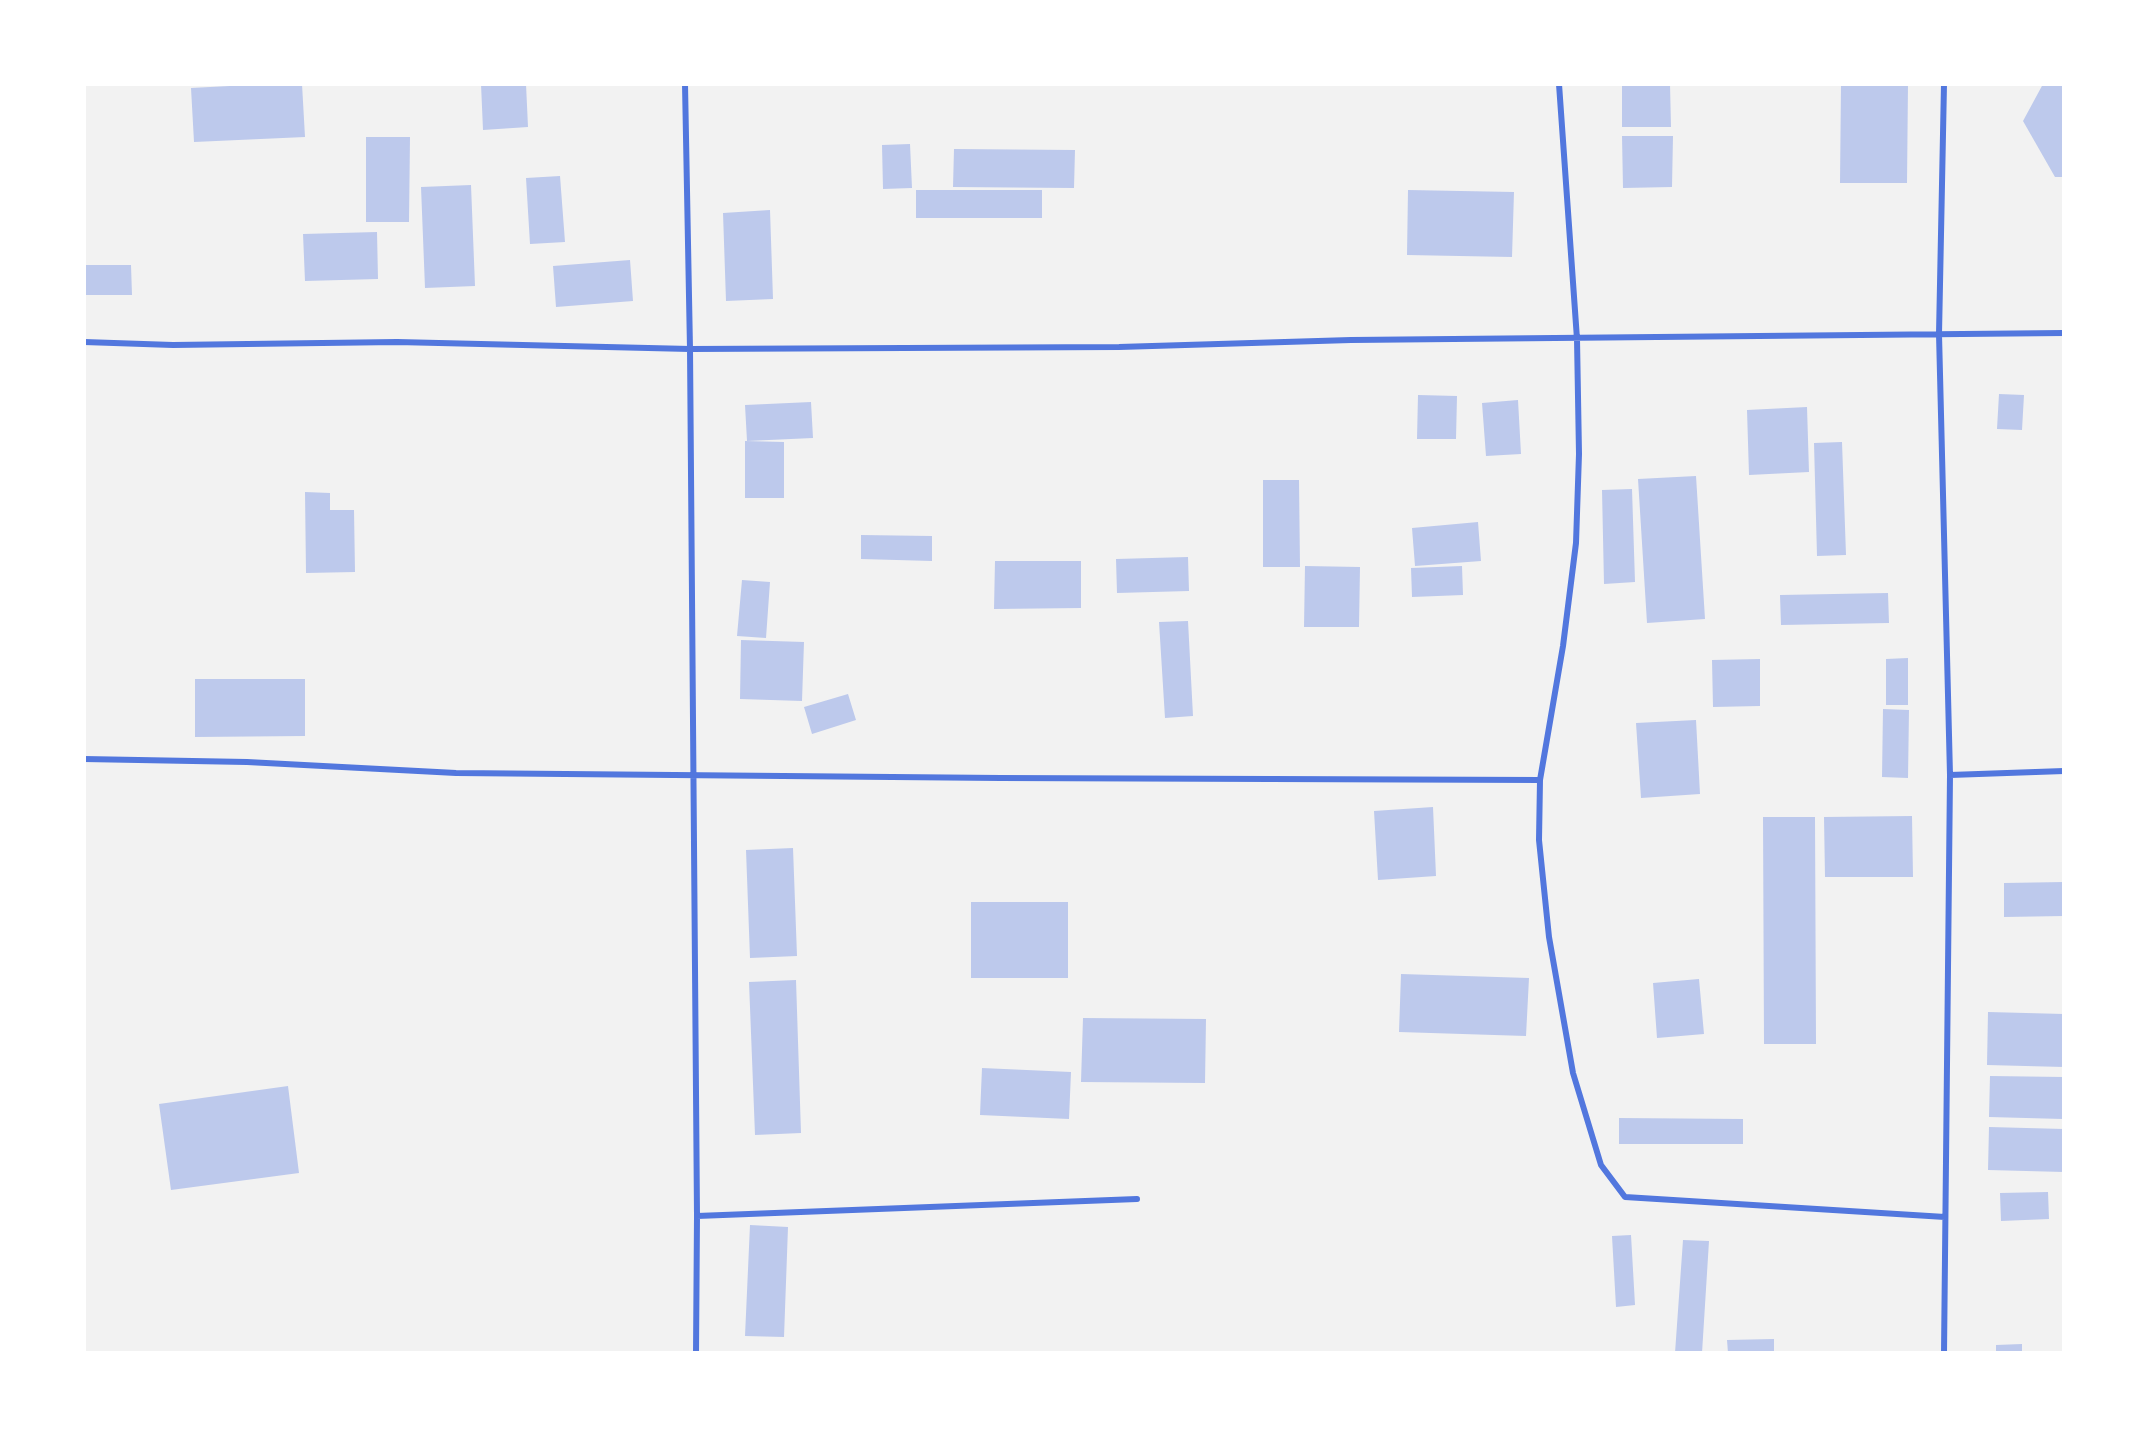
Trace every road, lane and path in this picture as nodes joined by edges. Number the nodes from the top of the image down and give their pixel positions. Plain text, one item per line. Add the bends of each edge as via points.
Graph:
1 (685, 84) edge
2 (1559, 84) edge
3 (1944, 84) edge
4 (2064, 333) edge
5 (1939, 334) junction
6 (1577, 339) junction
7 (84, 342) edge
8 (690, 349) junction
9 (84, 759) edge
10 (2064, 771) edge
11 (692, 775) junction
12 (1950, 775) junction
13 (1540, 780) junction
14 (1137, 1199) dead end
15 (697, 1216) junction
16 (1945, 1217) junction
17 (696, 1353) edge
18 (1944, 1353) edge

1 - 8 street
2 - 6 street
3 - 5 street
4 - 5 street
5 - 6 street
5 - 12 street
6 - 8 street
6 - 13 street via 1576,543
7 - 8 street via 397,342
8 - 11 street
9 - 11 street via 247,762 456,773
10 - 12 street
11 - 13 street
11 - 15 street
12 - 16 street
13 - 16 street via 1539,840 1549,937 1573,1073 1601,1165 1625,1197
14 - 15 street
15 - 17 street
16 - 18 street

